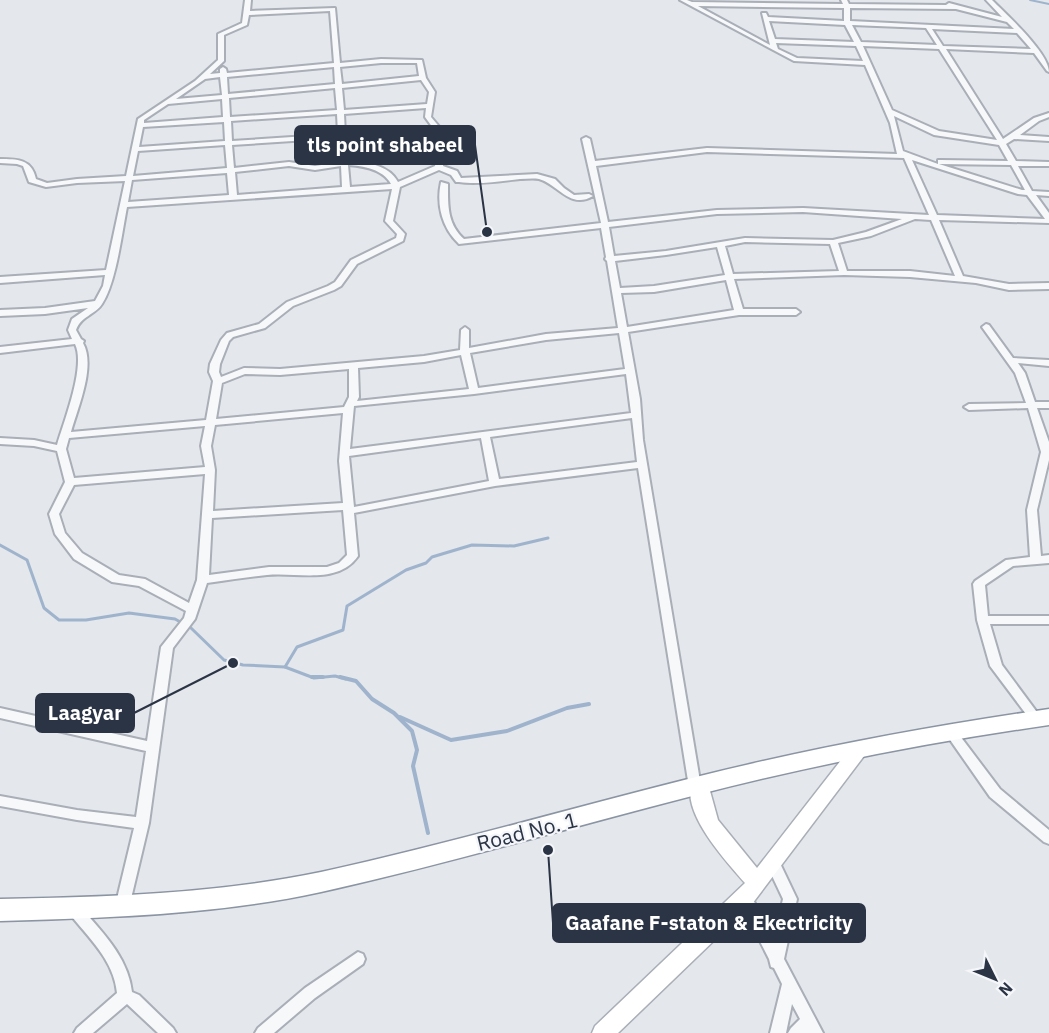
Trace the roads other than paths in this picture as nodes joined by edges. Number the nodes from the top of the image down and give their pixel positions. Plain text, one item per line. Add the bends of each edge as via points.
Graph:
1 (248, 0) edge
2 (683, 0) edge
3 (938, 0) edge
4 (989, 0) edge
5 (761, 3) edge
6 (845, 3) edge
7 (691, 4) junction
8 (955, 7) junction
9 (246, 13) junction
10 (766, 19) junction
11 (1008, 21) junction
12 (848, 23) junction
13 (928, 27) junction
14 (1019, 31) junction
15 (221, 40) junction
16 (772, 41) junction
17 (859, 44) junction
18 (940, 47) junction
19 (775, 50) junction
20 (1035, 51) junction
21 (867, 63) junction
22 (337, 65) junction
23 (1049, 70) edge
24 (224, 75) junction
25 (203, 76) junction
26 (423, 78) junction
27 (225, 96) junction
28 (165, 102) junction
29 (431, 106) junction
30 (889, 111) junction
31 (1049, 115) edge
32 (227, 119) junction
33 (139, 125) junction
34 (438, 130) junction
35 (1014, 137) junction
36 (586, 139) dead end
37 (1049, 139) edge
38 (229, 143) junction
39 (1002, 143) junction
40 (134, 149) junction
41 (907, 156) junction
42 (0, 161) edge
43 (927, 162) junction
44 (1011, 162) junction
45 (344, 163) junction
46 (592, 164) junction
47 (1049, 164) edge
48 (439, 166) junction
49 (231, 169) junction
50 (127, 179) junction
51 (444, 184) dead end
52 (396, 186) junction
53 (346, 190) junction
54 (1030, 194) junction
55 (1049, 194) edge
56 (589, 196) dead end
57 (234, 198) junction
58 (123, 205) junction
59 (933, 216) junction
60 (914, 217) junction
61 (1049, 219) edge
62 (604, 224) junction
63 (832, 242) junction
64 (720, 243) junction
65 (609, 259) junction
66 (110, 272) junction
67 (844, 273) junction
68 (730, 277) junction
69 (960, 278) junction
70 (0, 280) edge
71 (1049, 286) edge
72 (615, 291) junction
73 (98, 304) junction
74 (739, 312) junction
75 (796, 312) dead end
76 (0, 313) edge
77 (986, 327) dead end
78 (465, 330) dead end
79 (623, 330) junction
80 (80, 340) junction
81 (0, 350) edge
82 (465, 353) junction
83 (1009, 360) junction
84 (1049, 363) edge
85 (352, 365) junction
86 (630, 371) junction
87 (218, 381) junction
88 (474, 391) junction
89 (1031, 405) junction
90 (1049, 405) edge
91 (969, 406) dead end
92 (350, 407) junction
93 (636, 415) junction
94 (211, 422) junction
95 (67, 435) junction
96 (485, 435) junction
97 (0, 441) edge
98 (61, 449) junction
99 (1047, 451) edge
100 (345, 453) junction
101 (642, 464) junction
102 (210, 470) junction
103 (69, 482) junction
104 (495, 483) junction
105 (348, 508) junction
106 (207, 516) junction
107 (1036, 559) junction
108 (1049, 559) edge
109 (203, 580) junction
110 (193, 610) junction
111 (983, 620) junction
112 (1049, 620) edge
113 (0, 713) edge
114 (1042, 718) edge
115 (950, 731) junction
116 (152, 747) junction
117 (858, 751) junction
118 (698, 786) junction
119 (0, 801) edge
120 (142, 823) junction
121 (1049, 838) edge
122 (772, 861) junction
123 (750, 890) junction
124 (122, 907) junction
125 (73, 908) junction
126 (0, 910) edge
127 (358, 959) dead end
128 (776, 962) junction
129 (789, 984) junction
130 (125, 996) junction
131 (812, 1027) edge
132 (82, 1033) edge
133 (168, 1033) edge
134 (262, 1033) edge
135 (603, 1033) edge
136 (778, 1033) edge
137 (796, 1033) edge

1 - 9 street
2 - 7 street
3 - 8 street
4 - 11 street
5 - 6 street
5 - 7 street
5 - 10 street
6 - 8 street
6 - 12 street
7 - 19 street
8 - 11 street
9 - 15 street via 245,24 221,34
9 - 22 street via 333,9
10 - 12 street
10 - 16 street
11 - 14 street
12 - 13 street
12 - 17 street
13 - 14 street
13 - 18 street
14 - 20 street
15 - 24 street
15 - 25 street via 221,61
16 - 17 street
16 - 19 street
17 - 18 street
17 - 21 street
18 - 20 street
18 - 39 street
19 - 21 street via 796,60
20 - 23 street
21 - 30 street
22 - 24 street
22 - 26 street via 420,60
22 - 45 street
24 - 25 street
24 - 27 street
25 - 28 street
26 - 27 street
26 - 29 street via 432,92
27 - 28 street
27 - 32 street
28 - 33 street via 141,119
29 - 32 street
29 - 34 street via 428,117
30 - 39 street via 937,133
30 - 41 street via 900,140 900,152
31 - 35 street
32 - 33 street
32 - 38 street
33 - 40 street
34 - 38 street
34 - 48 street via 433,145 441,154
35 - 37 street
35 - 39 street
36 - 46 street
38 - 40 street
38 - 49 street
39 - 44 street
40 - 50 street
41 - 43 street
41 - 46 street via 707,150
41 - 59 street
42 - 50 street via 26,163 31,168 32,180 46,185
43 - 44 street
43 - 54 street
44 - 47 street
44 - 54 street
45 - 49 street via 315,168 290,164
45 - 52 street via 373,166 393,179
45 - 53 street
46 - 62 street
48 - 52 street
48 - 56 street via 465,181 545,177 573,197
49 - 50 street
49 - 57 street
50 - 58 street
51 - 62 street via 446,224 462,242
52 - 53 street
52 - 87 street via 389,221 401,234 400,239 354,262 331,288 290,304 262,326 230,335 215,364
53 - 57 street
54 - 55 street
54 - 61 street
57 - 58 street
58 - 66 street
59 - 60 street
59 - 61 street
59 - 69 street
60 - 62 street via 803,210 728,211
60 - 63 street
62 - 65 street
63 - 64 street
63 - 67 street
64 - 65 street
64 - 68 street
65 - 72 street
66 - 70 street
66 - 73 street
67 - 68 street
67 - 69 street
68 - 72 street
68 - 74 street
69 - 71 street via 1009,287
72 - 79 street
73 - 76 street
73 - 80 street via 75,321 72,330
74 - 75 street
74 - 79 street
77 - 83 street
78 - 82 street
79 - 82 street via 546,337
79 - 86 street
80 - 81 street
80 - 95 street via 81,382
82 - 85 street
82 - 88 street
83 - 84 street
83 - 89 street via 1020,374
85 - 87 street via 244,371
85 - 92 street via 354,397
86 - 88 street
86 - 93 street
87 - 94 street
88 - 92 street
89 - 90 street
89 - 91 street
89 - 99 street
92 - 94 street
92 - 100 street
93 - 96 street
93 - 101 street
94 - 95 street
94 - 102 street via 206,446
95 - 98 street
96 - 100 street
96 - 104 street
97 - 98 street
98 - 103 street
99 - 107 street via 1032,510
100 - 105 street
101 - 104 street
101 - 118 street
102 - 103 street
102 - 106 street
103 - 110 street via 54,514 60,534 78,556 116,579 141,582
104 - 105 street
105 - 106 street
105 - 109 street via 353,556 343,566 327,571 269,571
106 - 109 street
107 - 108 street
107 - 111 street via 1010,563 979,584
109 - 110 street
110 - 116 street via 167,646
111 - 112 street
111 - 114 street via 996,666
113 - 116 street
114 - 115 highway, Road No. 1
115 - 117 highway, Road No. 1
115 - 121 street via 995,792
116 - 120 street
117 - 118 highway, Road No. 1
117 - 122 main road
118 - 123 main road via 700,802
118 - 124 highway, Road No. 1 via 320,882 243,895
119 - 120 street
120 - 124 street
122 - 123 main road
122 - 128 street via 790,899
123 - 128 street
123 - 135 main road
124 - 125 highway, Road No. 1
125 - 126 highway, Road No. 1
125 - 130 street via 111,955
127 - 134 street
128 - 129 street
129 - 131 street
129 - 136 street
130 - 132 street
130 - 133 street
131 - 137 street

